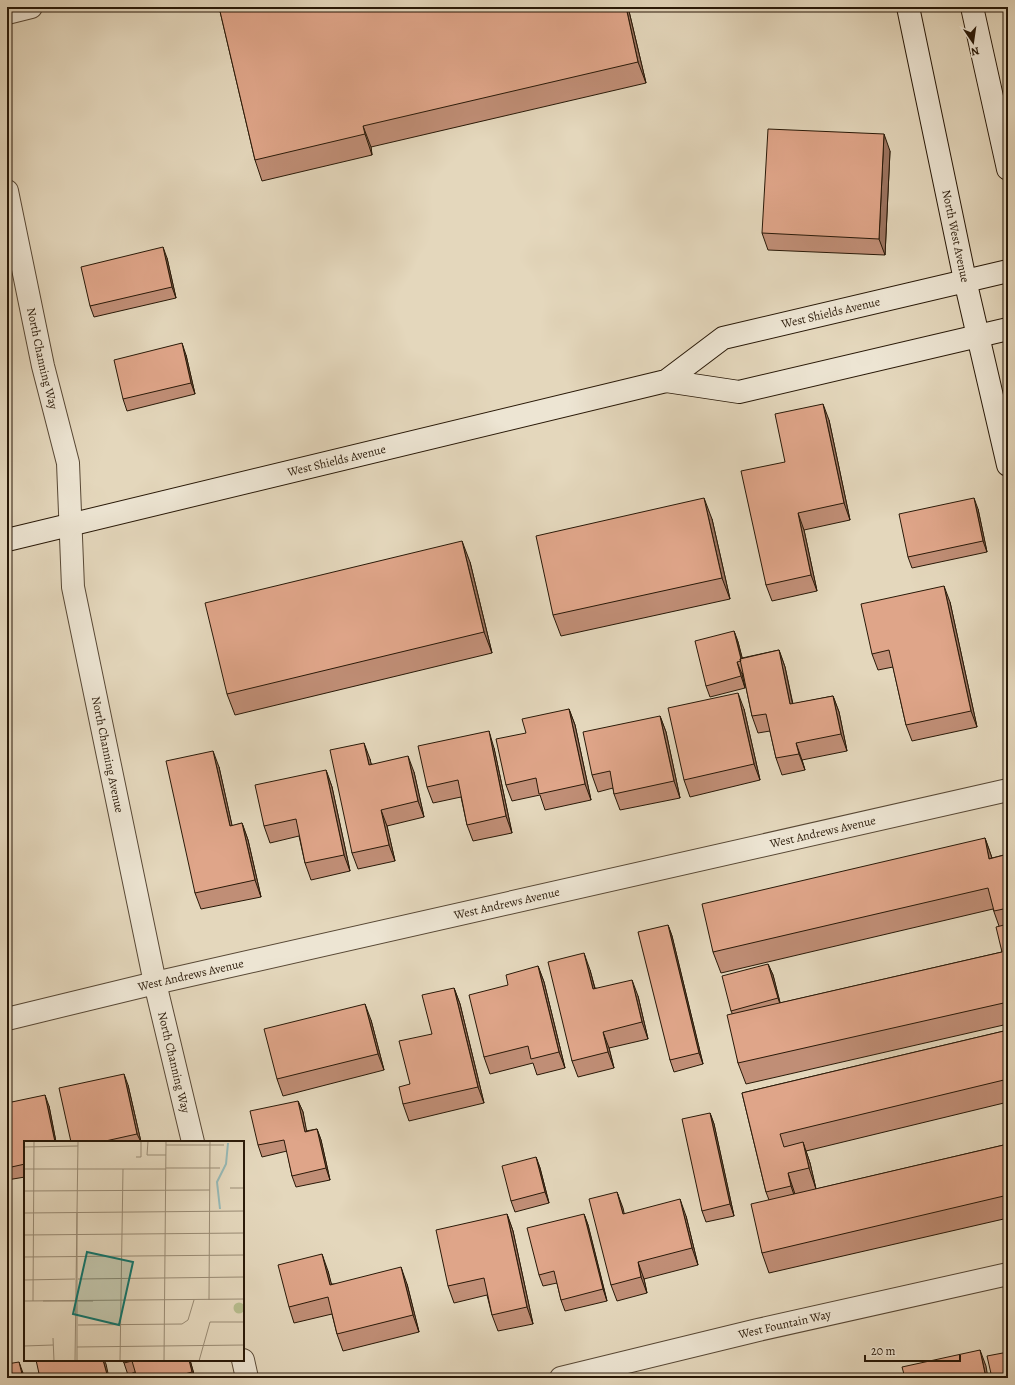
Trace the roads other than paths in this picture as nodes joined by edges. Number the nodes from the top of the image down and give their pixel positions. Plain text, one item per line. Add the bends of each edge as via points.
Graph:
1 (31, 7) edge
2 (908, 7) edge
3 (972, 7) edge
4 (7, 13) edge
5 (1008, 169) edge
6 (7, 191) edge
7 (1008, 271) edge
8 (965, 280) junction
9 (1008, 329) edge
10 (978, 336) junction
11 (666, 381) junction
12 (1008, 465) edge
13 (71, 525) junction
14 (7, 540) edge
15 (1008, 790) edge
16 (155, 983) junction
17 (7, 1019) edge
18 (193, 1141) edge
19 (1008, 1274) edge
20 (243, 1361) edge
21 (247, 1378) edge
22 (561, 1378) edge

1 - 4 street
2 - 8 street, North West Avenue
3 - 5 street
6 - 13 street, North Channing Way via 43,366 68,463
7 - 8 street, West Shields Avenue
8 - 10 street, North West Avenue
8 - 11 street, West Shields Avenue via 723,338
9 - 10 street, West Shields Avenue
10 - 11 street, West Shields Avenue via 739,392
10 - 12 street, North West Avenue
11 - 13 street, West Shields Avenue
13 - 14 street, West Shields Avenue
13 - 16 street, North Channing Avenue via 73,587
15 - 16 street, West Andrews Avenue
16 - 17 street, West Andrews Avenue
16 - 18 street, North Channing Way
19 - 22 street, West Fountain Way via 758,1330
20 - 21 street

